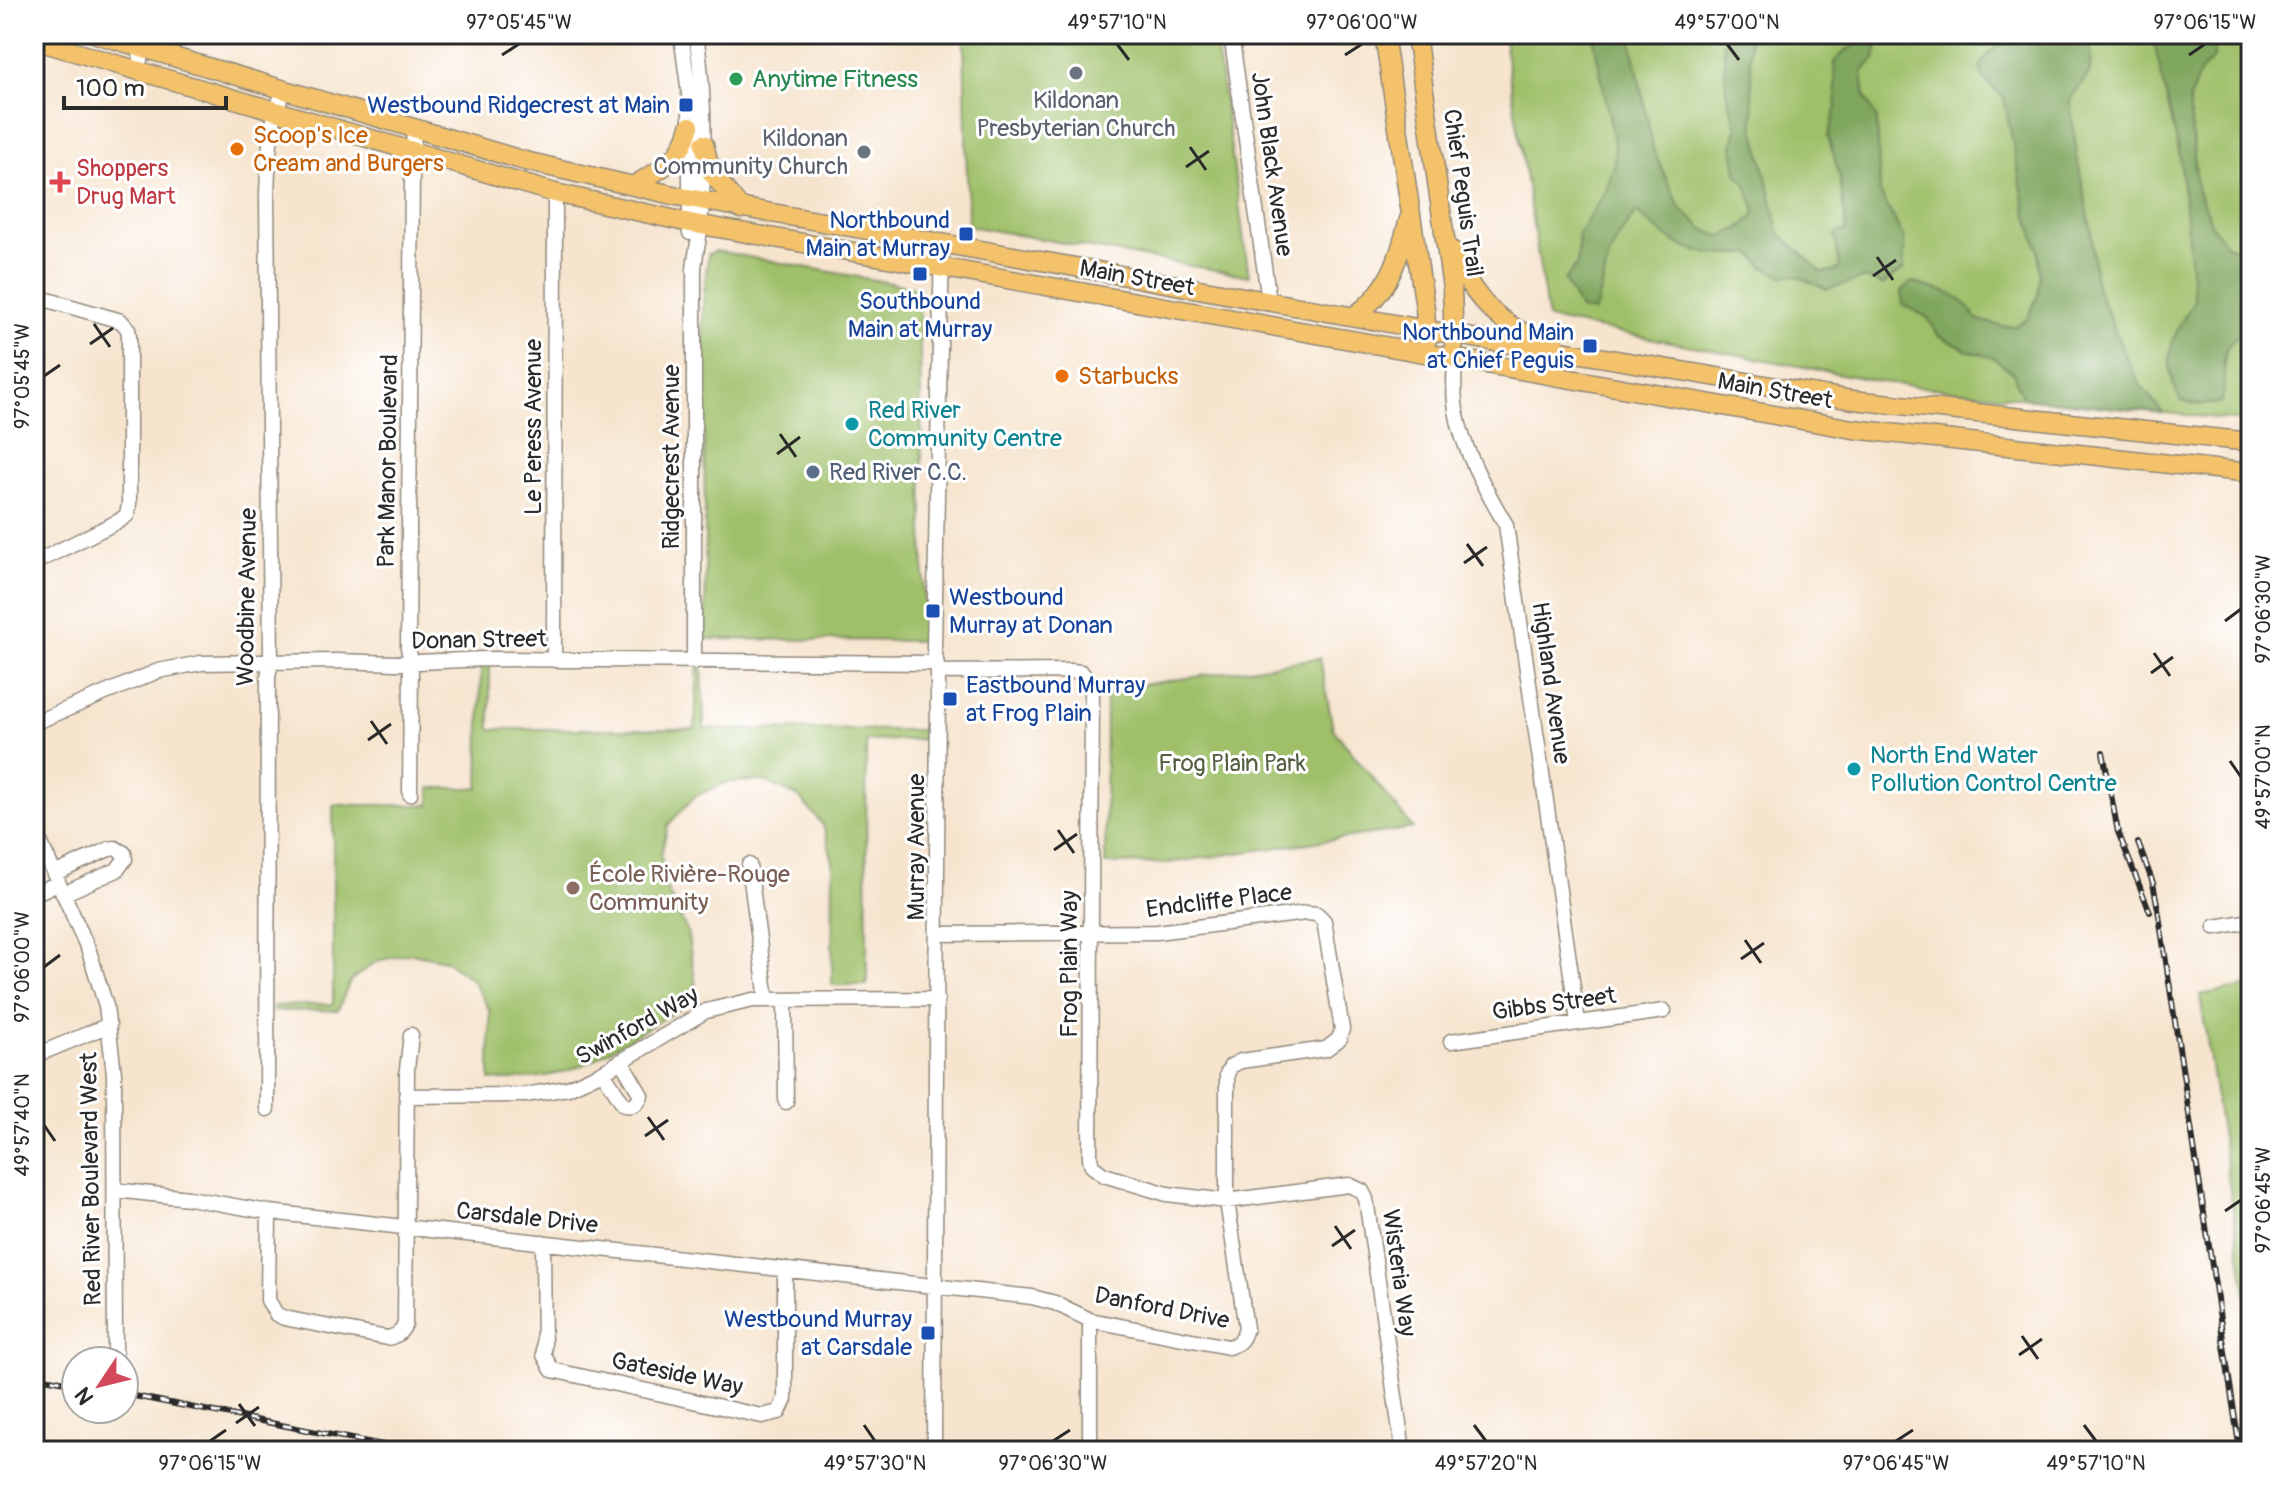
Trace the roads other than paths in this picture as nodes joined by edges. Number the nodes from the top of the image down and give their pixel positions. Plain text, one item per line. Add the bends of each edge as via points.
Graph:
1 (96, 34) edge
2 (681, 34) edge
3 (696, 34) edge
4 (1231, 34) edge
5 (1384, 34) edge
6 (1416, 34) edge
7 (34, 40) edge
8 (144, 41) edge
9 (138, 70) junction
10 (285, 89) junction
11 (275, 110) junction
12 (690, 126) junction
13 (414, 128) junction
14 (704, 144) junction
15 (413, 151) junction
16 (633, 186) junction
17 (555, 193) junction
18 (696, 199) junction
19 (741, 209) junction
20 (1410, 213) junction
21 (1444, 222) junction
22 (695, 224) junction
23 (942, 244) junction
24 (941, 268) junction
25 (34, 296) edge
26 (1269, 301) junction
27 (1354, 316) junction
28 (1427, 329) junction
29 (1454, 334) junction
30 (1428, 354) junction
31 (1581, 354) junction
32 (1455, 359) junction
33 (2251, 442) edge
34 (2251, 473) edge
35 (34, 563) edge
36 (554, 660) junction
37 (271, 662) junction
38 (411, 662) junction
39 (694, 662) junction
40 (937, 668) junction
41 (34, 723) edge
42 (410, 794) dead end
43 (34, 828) edge
44 (749, 865) dead end
45 (58, 884) junction
46 (34, 894) edge
47 (2251, 921) edge
48 (2215, 927) dead end
49 (1091, 933) junction
50 (938, 934) junction
51 (937, 999) junction
52 (767, 1000) junction
53 (785, 1001) junction
54 (1664, 1011) dead end
55 (1578, 1022) junction
56 (109, 1025) junction
57 (411, 1035) dead end
58 (1451, 1041) dead end
59 (34, 1056) edge
60 (621, 1061) junction
61 (603, 1072) junction
62 (406, 1096) junction
63 (786, 1102) dead end
64 (267, 1109) dead end
65 (115, 1190) junction
66 (1227, 1201) junction
67 (269, 1212) junction
68 (406, 1226) junction
69 (543, 1242) junction
70 (785, 1269) junction
71 (935, 1285) junction
72 (1090, 1320) junction
73 (115, 1345) edge
74 (934, 1451) edge
75 (1090, 1451) edge
76 (1403, 1451) edge

1 - 8 main road, Main Street
2 - 12 street, Ridgecrest Avenue
3 - 14 street, Ridgecrest Avenue
4 - 26 street, John Black Avenue
5 - 20 main road
6 - 21 main road, Chief Peguis Trail
7 - 9 main road, Main Street
8 - 9 street
8 - 10 main road, Main Street
9 - 11 main road, Main Street
10 - 11 street, Woodbine Avenue
10 - 13 main road, Main Street
11 - 15 main road, Main Street
11 - 37 street, Woodbine Avenue via 267,193
12 - 16 main road via 675,160
12 - 18 street, Ridgecrest Avenue
13 - 15 street, Park Manor Boulevard
13 - 16 main road, Main Street
14 - 18 street, Ridgecrest Avenue
14 - 19 main road via 711,172
15 - 17 main road, Main Street
15 - 38 street, Park Manor Boulevard
16 - 18 main road, Main Street
17 - 22 main road, Main Street
17 - 36 street, Le Peress Avenue
18 - 19 main road, Main Street
18 - 22 street, Ridgecrest Avenue
19 - 23 main road, Main Street
20 - 27 main road via 1388,280
20 - 28 main road
21 - 29 main road, Chief Peguis Trail
21 - 31 main road via 1460,268 1490,309 1508,324
22 - 24 main road, Main Street
22 - 39 street, Ridgecrest Avenue via 690,242 695,251
23 - 24 street, Murray Avenue
23 - 26 main road, Main Street
24 - 30 main road, Main Street
24 - 40 street, Murray Avenue
25 - 35 street via 121,321 128,329 129,505 119,521
26 - 27 main road, Main Street
27 - 28 main road, Main Street
28 - 29 main road, Main Street
28 - 30 main road
29 - 31 main road, Main Street
29 - 32 main road, Chief Peguis Trail
30 - 32 main road, Main Street
31 - 33 main road, Main Street via 1853,400
32 - 34 main road, Main Street via 1853,429
32 - 55 street, Highland Avenue via 1459,423 1506,525
36 - 38 street, Donan Street
36 - 39 street, Donan Street
37 - 38 street, Donan Street
37 - 41 street, Donan Street via 201,663 158,671
37 - 64 street, Woodbine Avenue
38 - 42 street, Park Manor Boulevard
39 - 40 street, Donan Street
40 - 49 street, Frog Plain Way via 1072,671 1081,672 1092,684
40 - 50 street, Murray Avenue
43 - 45 street, Red River Boulevard West
44 - 52 street
45 - 46 street
45 - 56 street, Red River Boulevard West via 100,985
47 - 48 street
49 - 50 street, Endcliffe Place
49 - 66 street, Frog Plain Way via 1092,1166 1104,1175 1167,1194
49 - 66 street, Endcliffe Place via 1157,932 1306,913 1324,921 1342,1029 1339,1039 1326,1049 1231,1066 1226,1082
50 - 51 street, Murray Avenue
51 - 53 street, Swinford Way
51 - 71 street, Murray Avenue
52 - 53 street, Swinford Way
52 - 60 street, Swinford Way via 706,1011
53 - 63 street
54 - 55 street, Gibbs Street
55 - 58 street, Gibbs Street
56 - 59 street
56 - 65 street, Red River Boulevard West
57 - 62 street
60 - 61 street, Swinford Way
60 - 61 street via 641,1095 635,1104 624,1105
61 - 62 street, Swinford Way via 548,1094
62 - 68 street
65 - 67 street, Carsdale Drive
65 - 73 street, Red River Boulevard West
66 - 72 street, Danford Drive via 1246,1328 1243,1339 1228,1347
66 - 76 street, Wisteria Way via 1349,1185 1362,1191
67 - 68 street, Carsdale Drive
67 - 68 street via 268,1300 276,1314 387,1338 395,1337 405,1324
68 - 69 street, Carsdale Drive
69 - 70 street, Carsdale Drive
69 - 70 street, Gateside Way via 544,1355 552,1370 762,1416 779,1412 785,1399
70 - 71 street, Carsdale Drive
71 - 72 street, Danford Drive via 1032,1297
71 - 74 street, Murray Avenue
72 - 75 street

